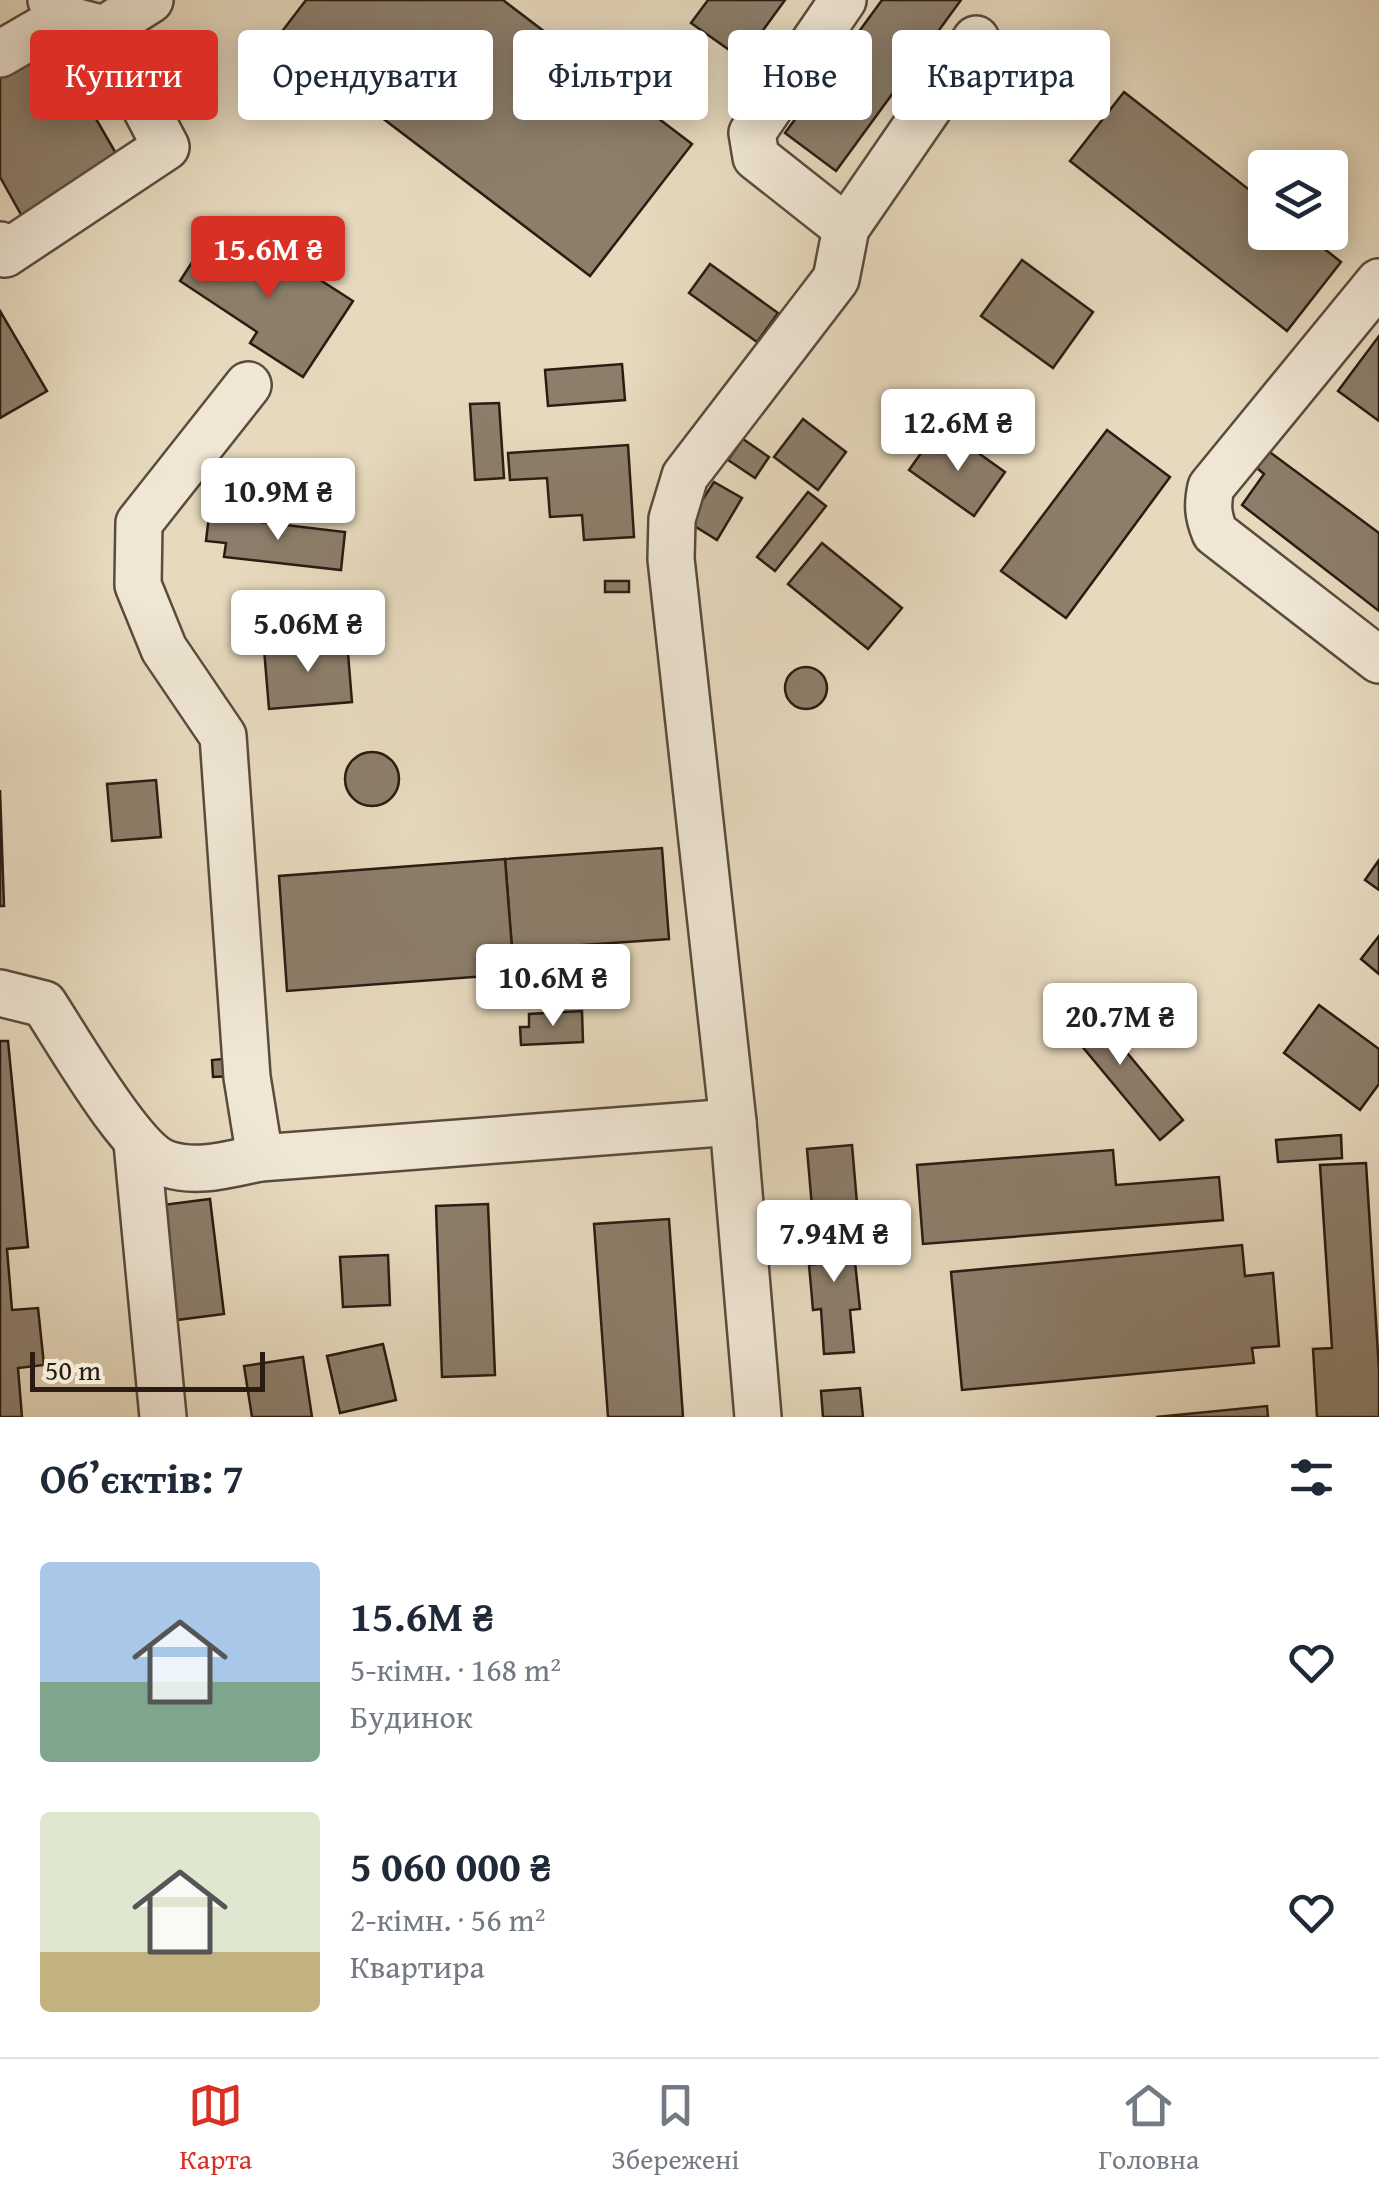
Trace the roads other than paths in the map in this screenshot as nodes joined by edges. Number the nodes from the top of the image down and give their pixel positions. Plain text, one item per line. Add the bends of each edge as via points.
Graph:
1 (150, 0) edge
2 (844, 0) edge
3 (56, 9) edge
4 (104, 30) joint
5 (0, 54) edge
6 (152, 120) edge
7 (921, 120) edge
8 (846, 228) junction
9 (0, 245) edge
10 (1379, 282) edge
11 (248, 384) dead end
12 (1379, 660) edge
13 (0, 992) edge
14 (733, 1122) junction
15 (137, 1143) junction
16 (260, 1158) junction
17 (163, 1417) edge
18 (758, 1417) edge

1 - 4 lane
2 - 8 lane via 752,133 756,157
3 - 4 lane
3 - 5 lane
6 - 9 lane via 166,147 5,254
7 - 8 lane
8 - 14 lane via 836,279 686,476 672,519 671,559
10 - 12 lane via 1211,487 1207,504 1215,533
11 - 16 lane via 139,524 138,585 164,649 222,736 247,1077
13 - 15 lane via 44,1004
14 - 16 lane
14 - 18 lane
15 - 16 lane via 164,1164 198,1170
15 - 17 lane

